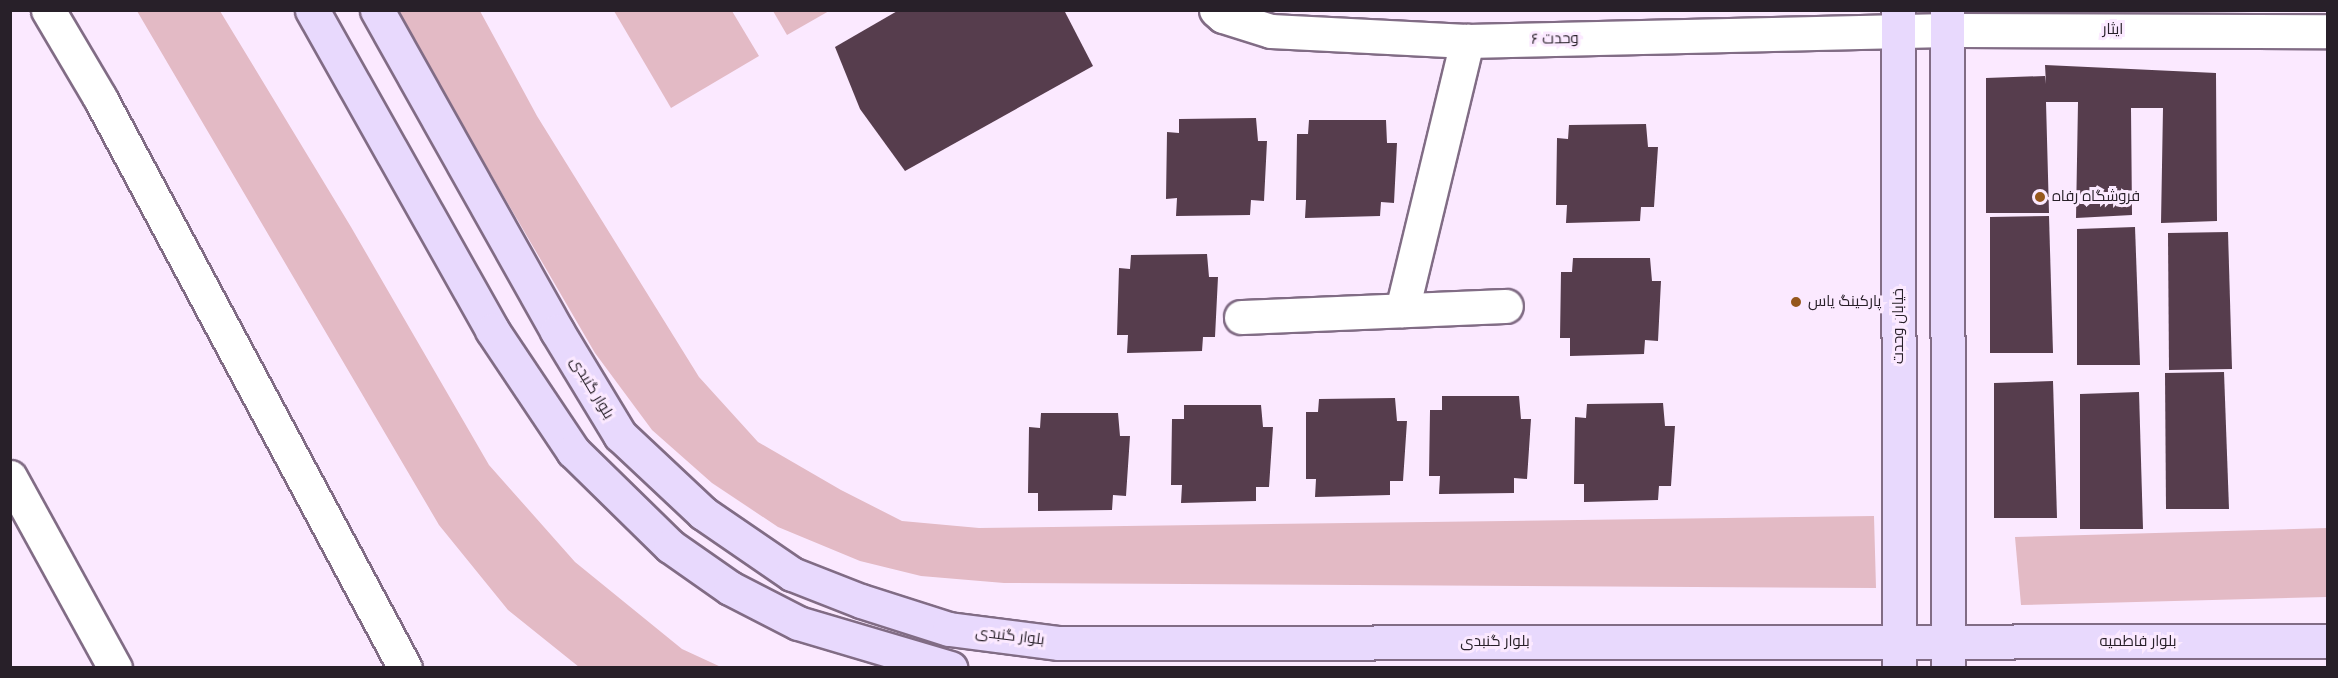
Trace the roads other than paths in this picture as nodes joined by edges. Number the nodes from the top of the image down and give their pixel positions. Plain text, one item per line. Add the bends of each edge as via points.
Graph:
1 (48, 10) edge
2 (312, 10) edge
3 (377, 10) edge
4 (1216, 10) edge
5 (1947, 20) edge
6 (1898, 21) edge
7 (2328, 31) edge
8 (1467, 41) junction
9 (1506, 306) dead end
10 (1402, 310) junction
11 (1241, 317) dead end
12 (10, 477) edge
13 (2328, 642) edge
14 (1899, 655) edge
15 (1948, 655) edge
16 (115, 668) edge
17 (405, 668) edge
18 (950, 668) edge

1 - 17 street via 100,98
2 - 18 main road via 492,330 573,451 670,546 730,588 798,623
3 - 14 main road, بلوار گنبدی via 557,331 621,435 703,513 792,574 950,629 1059,643
4 - 8 street, وحدت ۶ via 1223,16 1271,31
5 - 6 street, ایثار
5 - 7 street, ایثار
5 - 15 main road
6 - 8 street, وحدت ۶
6 - 14 main road, خیابان وحدت
8 - 10 street
9 - 10 street
10 - 11 street
12 - 16 street
13 - 15 main road, بلوار فاطمیه
14 - 15 main road, بلوار گنبدی

